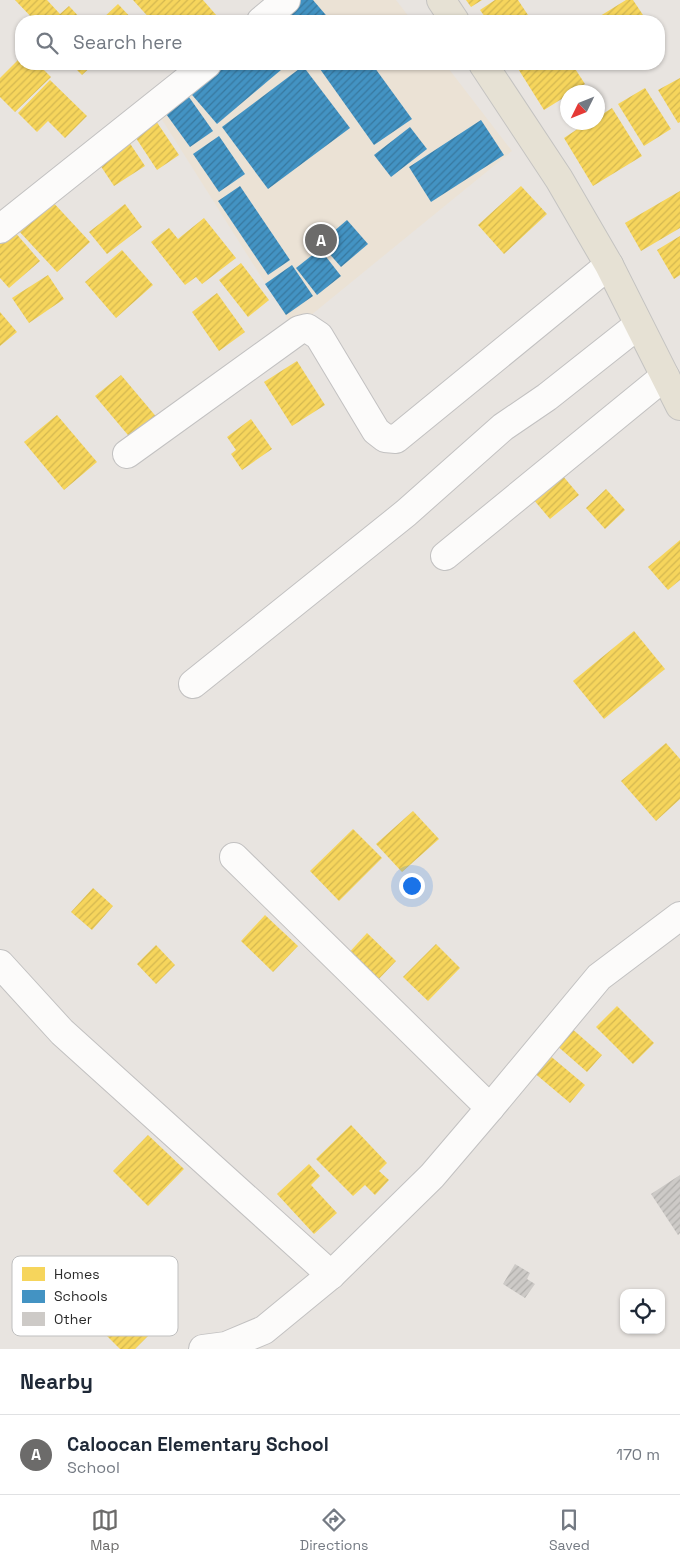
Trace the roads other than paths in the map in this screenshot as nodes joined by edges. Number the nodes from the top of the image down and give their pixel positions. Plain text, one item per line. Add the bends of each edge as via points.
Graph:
1 (286, 0) edge
2 (441, 0) edge
3 (268, 15) edge
4 (451, 15) edge
5 (199, 70) edge
6 (487, 70) edge
7 (0, 229) edge
8 (609, 265) junction
9 (638, 325) junction
10 (665, 376) junction
11 (680, 406) edge
12 (127, 454) dead end
13 (445, 556) dead end
14 (193, 684) dead end
15 (234, 856) dead end
16 (680, 916) edge
17 (0, 964) edge
18 (490, 1108) junction
19 (331, 1275) junction
20 (203, 1349) edge

1 - 3 street
2 - 4 main road
5 - 7 street
6 - 8 main road via 559,179
8 - 9 main road
8 - 12 street via 396,439 385,438 376,431 319,336 307,328 299,330
9 - 10 main road
9 - 14 street via 503,427 406,513
10 - 11 main road
10 - 13 street
15 - 18 street
16 - 18 street via 599,977
17 - 19 street via 62,1032
18 - 19 street via 432,1176
19 - 20 street via 264,1330 226,1346

